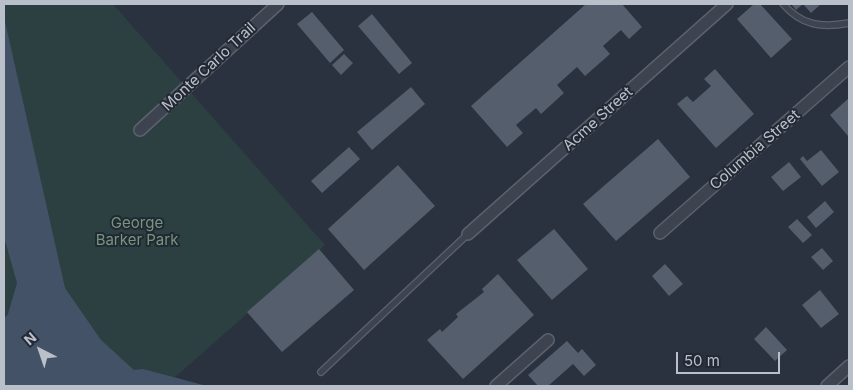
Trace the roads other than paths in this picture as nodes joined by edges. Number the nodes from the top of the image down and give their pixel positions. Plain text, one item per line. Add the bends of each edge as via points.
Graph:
1 (278, 4) edge
2 (727, 4) edge
3 (785, 6) edge
4 (849, 23) edge
5 (849, 67) edge
6 (140, 130) dead end
7 (660, 233) dead end
8 (468, 234) joint
9 (548, 340) dead end
10 (849, 366) edge
11 (321, 372) dead end
12 (496, 386) edge
13 (827, 386) edge

1 - 6 street, Monte Carlo Trail
2 - 8 street, Acme Street
3 - 4 lane via 802,20 817,26
5 - 7 street, Columbia Street
8 - 11 lane
9 - 12 street
10 - 13 street

